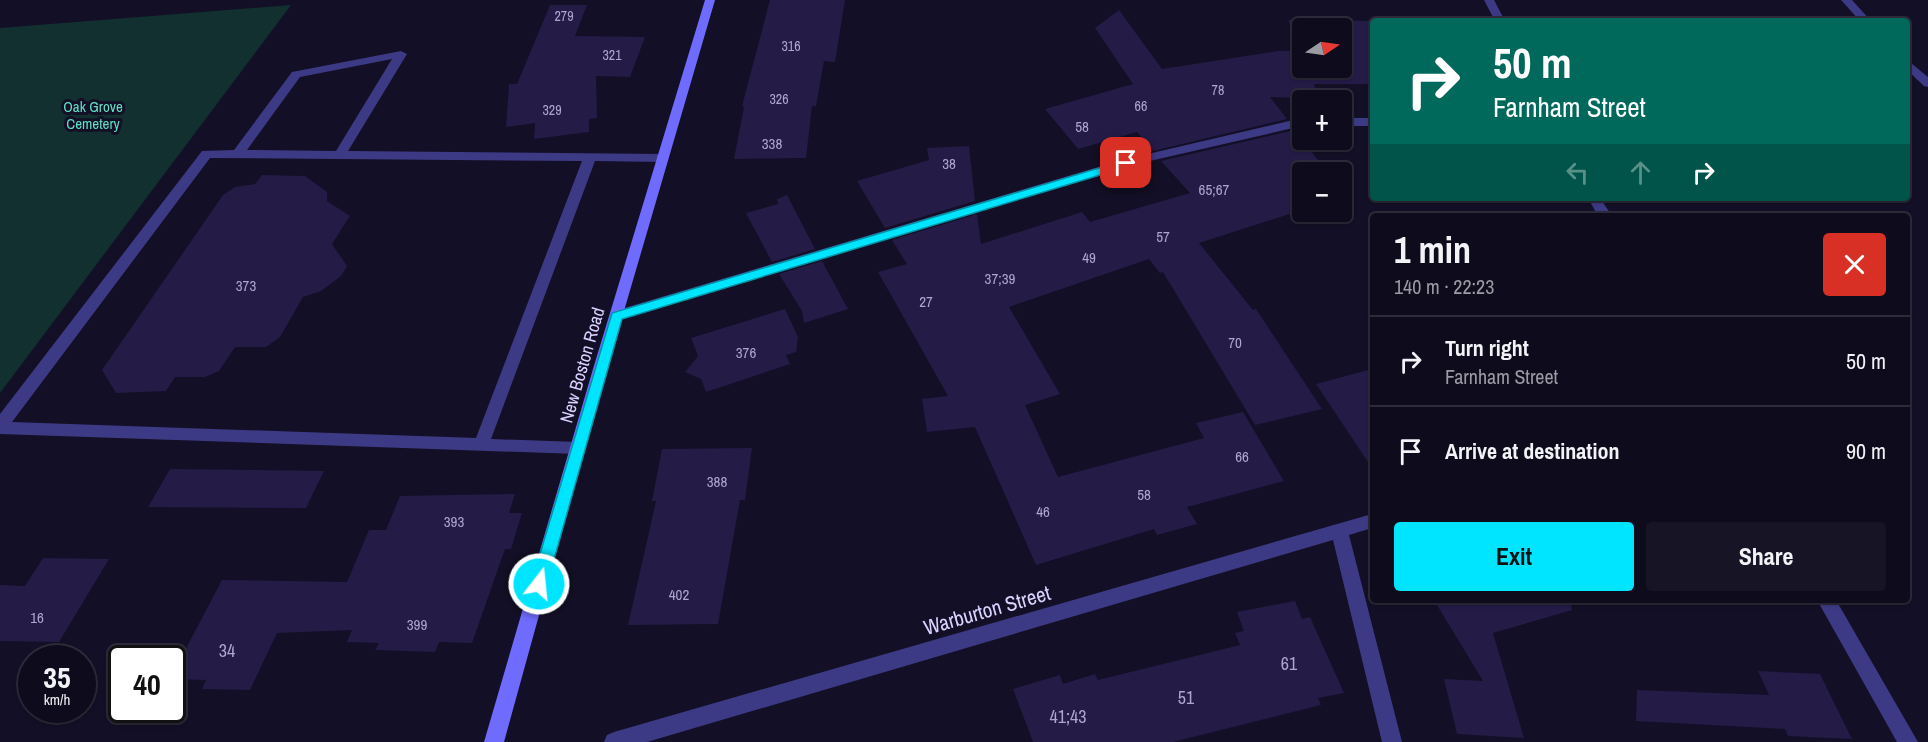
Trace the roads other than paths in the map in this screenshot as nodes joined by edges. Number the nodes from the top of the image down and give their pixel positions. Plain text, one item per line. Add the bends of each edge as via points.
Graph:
1 (710, 0) edge
2 (1489, 0) edge
3 (1846, 0) edge
4 (1498, 18) edge
5 (1863, 18) edge
6 (1910, 66) edge
7 (1928, 84) edge
8 (1352, 122) edge
9 (1370, 122) edge
10 (1292, 124) edge
11 (238, 154) junction
12 (340, 155) junction
13 (590, 158) junction
14 (663, 158) junction
15 (616, 316) junction
16 (0, 427) edge
17 (481, 445) junction
18 (578, 448) junction
19 (1370, 522) edge
20 (1339, 531) junction
21 (1828, 603) edge
22 (494, 742) edge
23 (614, 742) edge
24 (1392, 742) edge
25 (1908, 742) edge

1 - 14 street, New Boston Road
2 - 4 street
3 - 5 street
6 - 7 street
8 - 9 street
10 - 15 street via 1126,163
11 - 12 street
11 - 12 street via 296,74 401,54
11 - 16 street via 206,154
12 - 13 street
13 - 14 street
13 - 17 street
14 - 15 street, New Boston Road
15 - 18 street, New Boston Road
16 - 17 street
17 - 18 street
18 - 22 street, New Boston Road
19 - 20 street, Warburton Street
20 - 23 street, Warburton Street
20 - 24 street
21 - 25 street

